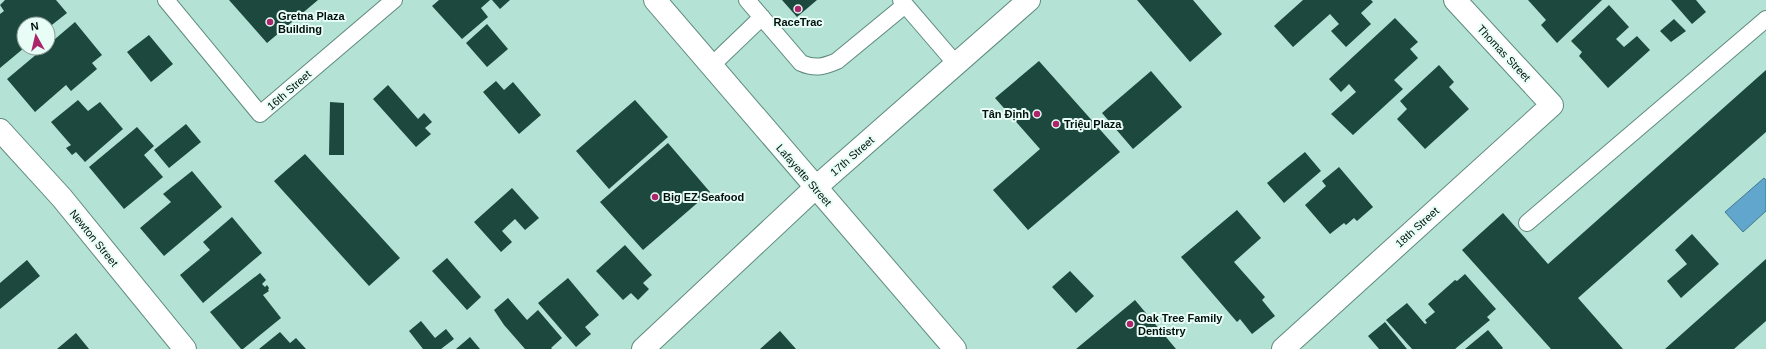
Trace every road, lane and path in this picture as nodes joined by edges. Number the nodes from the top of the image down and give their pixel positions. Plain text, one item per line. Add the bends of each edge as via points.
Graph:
1 (166, 0) edge
2 (394, 0) edge
3 (655, 0) edge
4 (747, 0) edge
5 (1029, 0) edge
6 (1455, 0) edge
7 (903, 3) edge
8 (762, 17) junction
9 (1766, 19) edge
10 (956, 64) junction
11 (711, 66) junction
12 (1552, 105) joint
13 (0, 130) edge
14 (815, 188) junction
15 (1527, 223) dead end
16 (185, 349) edge
17 (643, 349) edge
18 (954, 349) edge
19 (1282, 349) edge

1 - 2 lane, 16th Street via 260,114
3 - 11 main road, Lafayette Street
4 - 8 lane
5 - 10 main road, 17th Street
6 - 12 main road, Thomas Street
7 - 8 lane via 836,61 824,67 812,68 801,63
7 - 10 lane
8 - 11 lane
9 - 15 lane
10 - 14 main road, 17th Street
11 - 14 main road, Lafayette Street
12 - 19 main road, 18th Street
13 - 16 main road, Newton Street via 62,198
14 - 17 main road, 17th Street
14 - 18 main road, Lafayette Street

